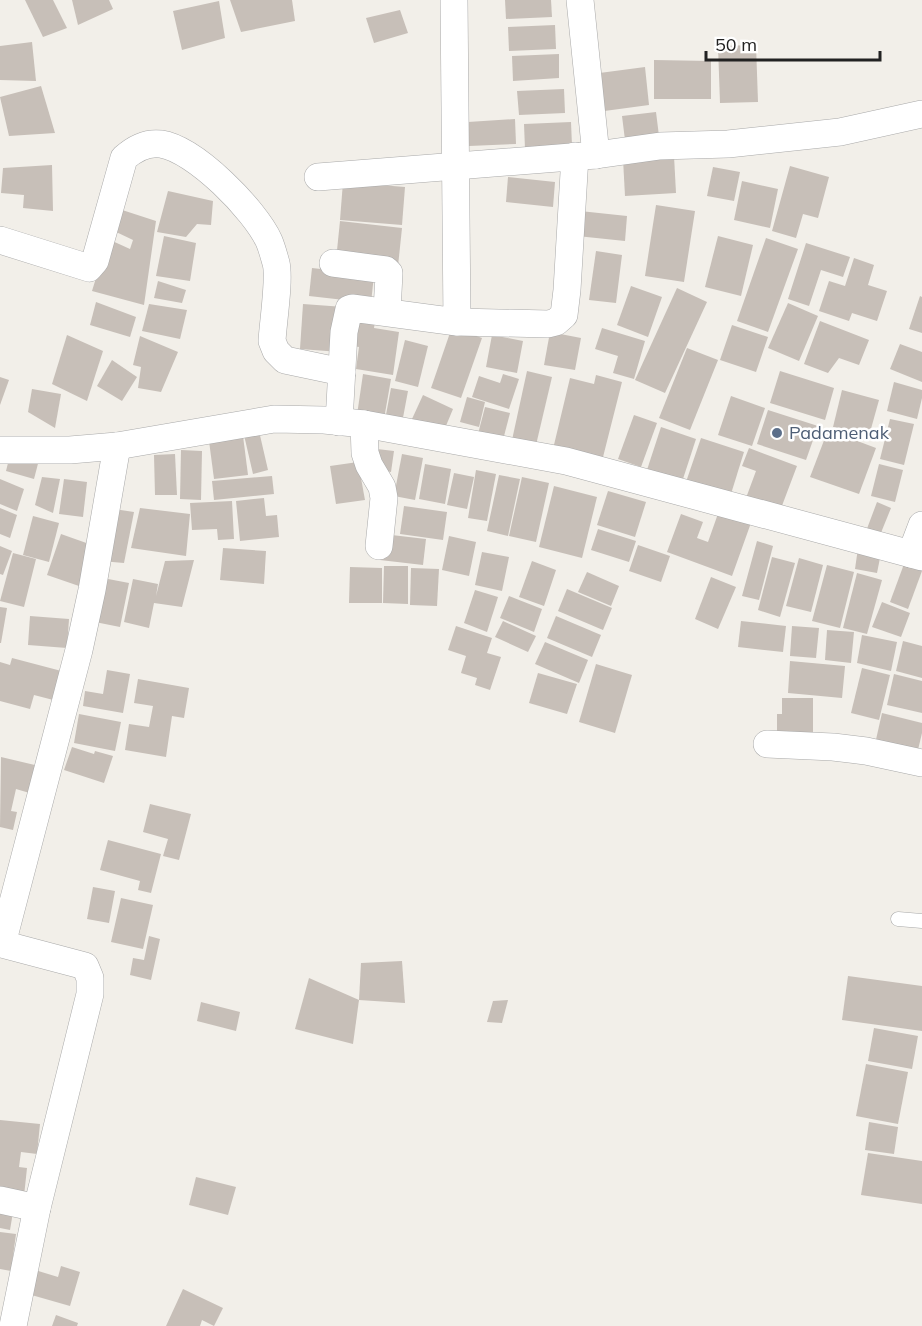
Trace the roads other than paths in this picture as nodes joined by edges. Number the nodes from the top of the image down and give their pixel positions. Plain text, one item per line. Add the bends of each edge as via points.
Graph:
1 (454, 0) edge
2 (580, 0) edge
3 (922, 114) edge
4 (585, 156) junction
5 (454, 167) junction
6 (318, 177) dead end
7 (0, 240) edge
8 (333, 263) dead end
9 (387, 312) junction
10 (457, 322) junction
11 (342, 372) junction
12 (351, 423) junction
13 (117, 446) junction
14 (0, 450) edge
15 (922, 525) edge
16 (379, 546) dead end
17 (916, 555) edge
18 (766, 744) dead end
19 (921, 760) edge
20 (898, 919) dead end
21 (922, 921) edge
22 (1, 943) edge
23 (0, 1200) edge
24 (37, 1208) junction
25 (13, 1326) edge

1 - 5 street
2 - 4 street
3 - 4 street via 840,132
4 - 5 street
4 - 10 street via 564,315 548,324
5 - 6 street
5 - 10 street
7 - 11 street via 89,268 95,261 124,158 135,148 161,144 197,161 226,186 253,215 269,241 277,266 272,341 276,351 285,360
8 - 9 street via 386,270
9 - 10 street
9 - 11 street via 349,309
11 - 12 street
12 - 13 street via 274,419
12 - 16 street via 382,488
12 - 17 street via 566,461
13 - 14 street
13 - 22 street via 79,650
15 - 17 street
18 - 19 street via 844,748
20 - 21 lane
22 - 24 street via 85,966 90,978 90,994
23 - 24 street
24 - 25 street

